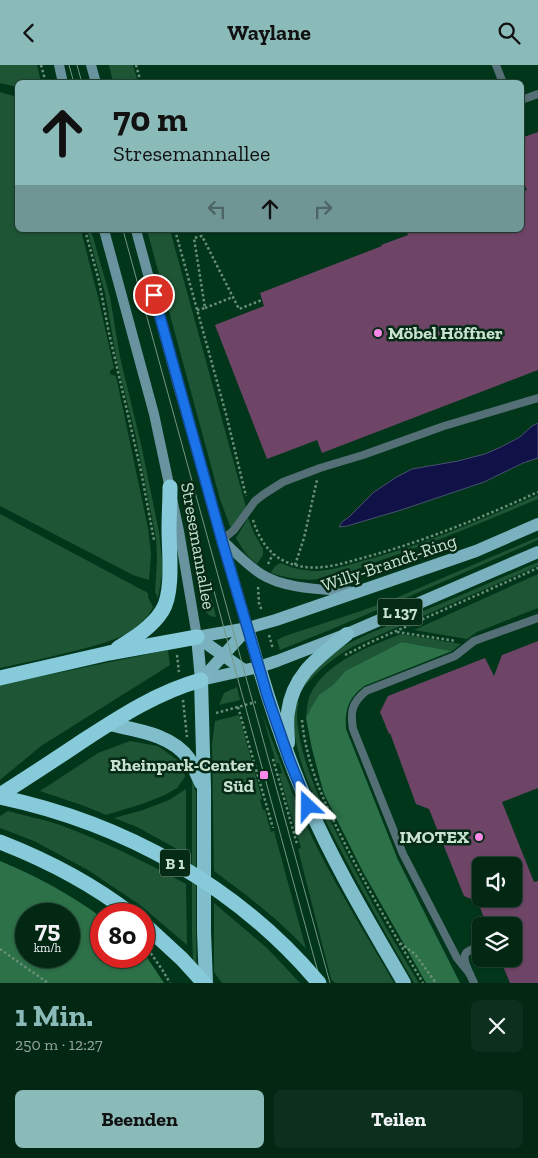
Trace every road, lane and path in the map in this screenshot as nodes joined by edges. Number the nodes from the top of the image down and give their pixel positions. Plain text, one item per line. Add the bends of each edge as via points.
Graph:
1 (41, 65) edge
2 (58, 65) edge
3 (91, 65) edge
4 (136, 65) edge
5 (496, 65) edge
6 (45, 80) edge
7 (62, 80) edge
8 (95, 80) edge
9 (140, 80) edge
10 (502, 80) edge
11 (538, 94) edge
12 (524, 99) edge
13 (86, 232) edge
14 (105, 232) edge
15 (137, 232) edge
16 (176, 232) edge
17 (233, 297) junction
18 (262, 300) dead end
19 (205, 308) junction
20 (197, 310) junction
21 (538, 398) edge
22 (320, 468) junction
23 (170, 487) junction
24 (538, 493) edge
25 (250, 509) junction
26 (538, 524) edge
27 (222, 541) junction
28 (154, 542) dead end
29 (538, 552) edge
30 (295, 565) junction
31 (538, 568) edge
32 (359, 592) junction
33 (538, 618) edge
34 (248, 628) junction
35 (396, 631) junction
36 (347, 634) junction
37 (196, 637) junction
38 (175, 640) junction
39 (474, 641) junction
40 (109, 653) junction
41 (223, 656) junction
42 (339, 660) dead end
43 (260, 667) junction
44 (244, 670) junction
45 (0, 678) edge
46 (201, 680) junction
47 (181, 685) junction
48 (268, 698) junction
49 (238, 707) junction
50 (202, 717) junction
51 (302, 720) dead end
52 (109, 724) junction
53 (273, 759) dead end
54 (289, 759) junction
55 (204, 789) junction
56 (0, 796) edge
57 (273, 828) dead end
58 (0, 842) edge
59 (298, 844) dead end
60 (114, 903) edge
61 (155, 934) edge
62 (399, 942) junction
63 (0, 949) edge
64 (472, 949) edge
65 (155, 958) edge
66 (470, 974) junction
67 (48, 983) edge
68 (170, 983) edge
69 (205, 983) edge
70 (319, 983) edge
71 (404, 983) edge
72 (422, 983) edge
73 (436, 983) edge
74 (474, 983) edge

1 - 6 path
2 - 7 main road
3 - 8 main road
4 - 9 path
5 - 10 lane
11 - 12 lane
13 - 28 path via 141,471
14 - 23 main road, Stresemannallee via 154,414
15 - 27 main road, Stresemannallee
16 - 20 path
17 - 18 path via 239,309
17 - 19 path
17 - 19 path via 202,236 194,238
19 - 20 path
20 - 25 path
21 - 22 lane
22 - 25 lane via 277,485 264,493
22 - 30 path
23 - 37 main road, Stresemannallee
23 - 40 highway via 170,568 163,610 134,638
24 - 30 path via 393,549 325,567
25 - 27 lane
25 - 30 path via 266,547 283,561
26 - 32 main road, Willy-Brandt-Ring / L 137 via 476,551
27 - 32 main road via 249,566 275,582
27 - 34 main road, Stresemannallee
29 - 36 main road, L 137
31 - 35 path
32 - 34 main road, Willy-Brandt-Ring / L 137
33 - 39 lane
34 - 37 main road, L 137
34 - 41 main road
34 - 43 main road, Stresemannallee
35 - 39 path via 462,642
35 - 42 path
36 - 43 main road, L 137
36 - 54 highway via 300,677 292,692 287,713
37 - 38 highway
37 - 41 main road, Stresemannallee
37 - 46 main road, Stresemannallee
38 - 40 highway
38 - 47 path
39 - 66 lane via 455,656 366,691 353,707 351,717 403,854 456,958
40 - 45 highway
41 - 44 main road, Stresemannallee
41 - 46 main road
43 - 44 main road, L 137
43 - 48 highway
44 - 46 main road, L 137
46 - 47 highway
46 - 50 highway
47 - 50 path via 186,722
47 - 52 highway
48 - 49 path
48 - 54 highway
49 - 50 path
49 - 57 path
50 - 55 highway
51 - 62 path via 314,774 326,806
52 - 55 highway via 155,735 175,745 189,758
52 - 56 highway
53 - 59 path
54 - 71 highway via 341,872
55 - 69 highway
56 - 70 highway, B 1, bridge via 105,828 177,864 248,913 276,937
58 - 60 highway via 89,885
61 - 69 highway, bridge
62 - 72 path
62 - 73 path via 415,954
63 - 67 path
64 - 66 lane via 464,960
65 - 68 path
66 - 74 lane

